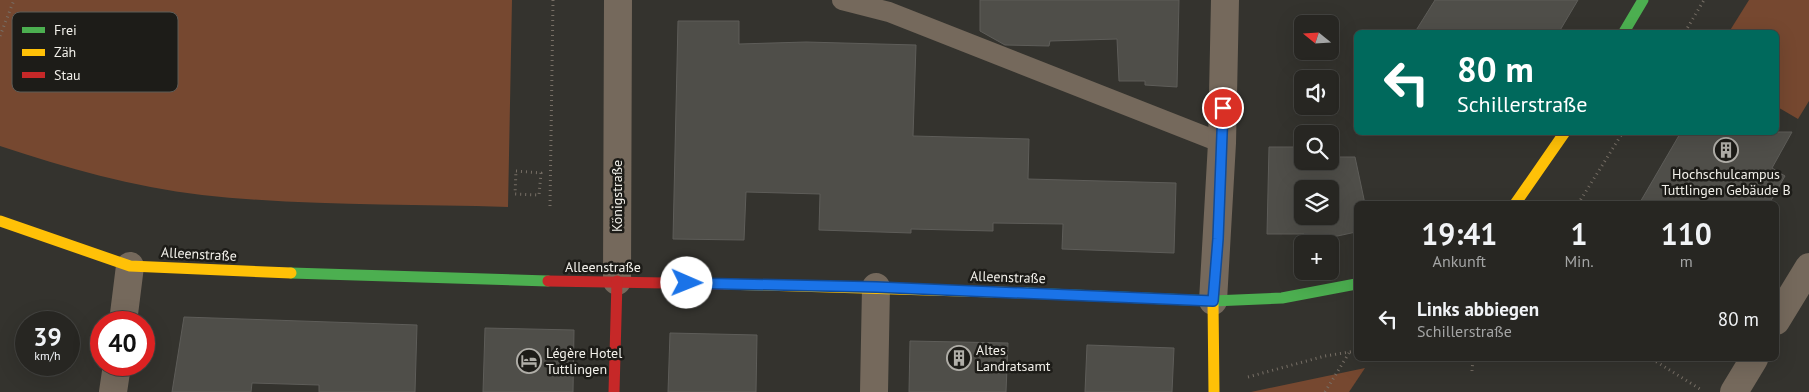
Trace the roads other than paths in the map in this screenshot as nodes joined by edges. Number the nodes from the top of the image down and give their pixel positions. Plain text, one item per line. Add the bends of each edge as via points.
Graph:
1 (618, 0) edge
2 (842, 0) edge
3 (1225, 0) edge
4 (1643, 0) edge
5 (1625, 30) edge
6 (1563, 135) edge
7 (1222, 143) junction
8 (1517, 201) edge
9 (0, 221) edge
10 (130, 266) junction
11 (617, 281) junction
12 (1354, 284) edge
13 (1804, 284) edge
14 (876, 287) junction
15 (1213, 301) junction
16 (124, 311) edge
17 (1779, 317) edge
18 (1753, 361) edge
19 (115, 376) edge
20 (1214, 389) edge
21 (113, 392) edge
22 (614, 392) edge
23 (874, 392) edge
24 (1734, 392) edge

1 - 11 street, Königstraße
2 - 7 lane via 889,12
3 - 7 street
4 - 5 street
6 - 8 street
7 - 15 street
9 - 10 street, Alleenstraße
10 - 11 street, Alleenstraße via 479,280
10 - 16 street
11 - 14 street, Alleenstraße
11 - 22 street, Königstraße
12 - 15 street, Alleenstraße via 1282,298
13 - 17 street
14 - 15 street, Alleenstraße
14 - 23 street
15 - 20 street
18 - 24 street
19 - 21 street

